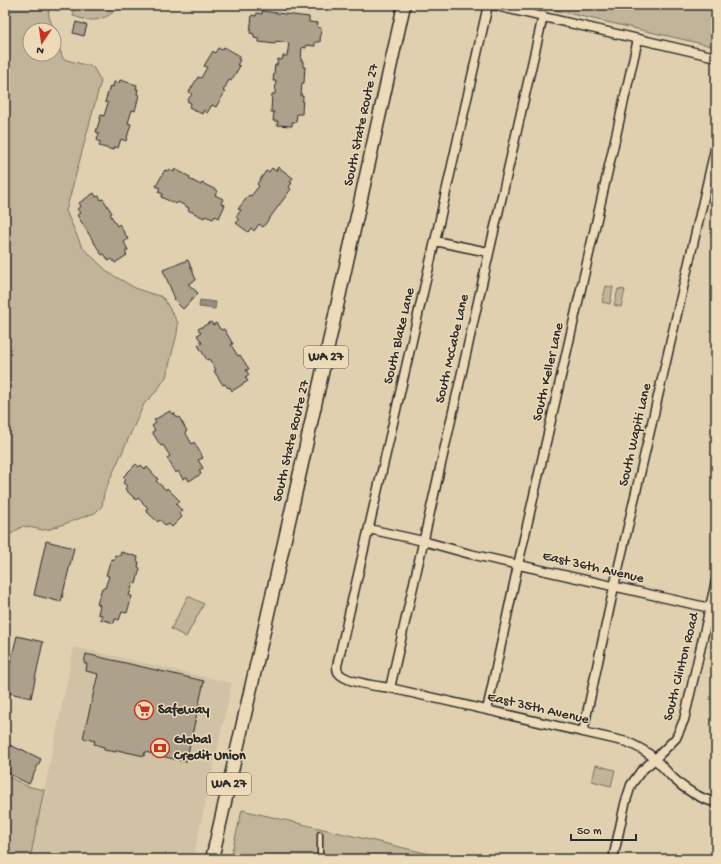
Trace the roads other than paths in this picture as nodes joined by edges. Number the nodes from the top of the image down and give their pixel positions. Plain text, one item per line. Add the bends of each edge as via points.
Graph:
1 (404, 5) edge
2 (488, 5) edge
3 (492, 5) edge
4 (543, 16) junction
5 (638, 39) junction
6 (716, 57) edge
7 (716, 145) edge
8 (435, 241) junction
9 (488, 252) junction
10 (369, 529) junction
11 (423, 541) junction
12 (518, 565) junction
13 (716, 581) edge
14 (614, 587) junction
15 (710, 608) junction
16 (338, 672) joint
17 (390, 688) junction
18 (487, 710) junction
19 (583, 732) junction
20 (655, 759) junction
21 (716, 803) edge
22 (320, 834) dead end
23 (212, 859) edge
24 (322, 859) edge
25 (613, 859) edge

1 - 23 main road, South State Route 27 / WA 27
2 - 8 street, South Blake Lane
3 - 4 street
4 - 5 street
4 - 9 street, South McCabe Lane
5 - 6 street
5 - 12 street, South Keller Lane
7 - 14 street, South Wapiti Lane
8 - 9 street
8 - 10 street, South Blake Lane
9 - 11 street, South McCabe Lane
10 - 11 street, East 36th Avenue
10 - 16 street, South Blake Lane via 336,666
11 - 12 street, East 36th Avenue
11 - 17 street, South McCabe Lane
12 - 14 street, East 36th Avenue
12 - 18 street, South Keller Lane
13 - 15 street, South Clinton Road
14 - 15 street, East 36th Avenue
14 - 19 street, South Wapiti Lane
15 - 20 street, South Clinton Road via 684,720 676,738
16 - 17 street, East 35th Avenue via 352,681
17 - 18 street, East 35th Avenue
18 - 19 street, East 35th Avenue
19 - 20 street, East 35th Avenue via 627,742
20 - 21 street, East 35th Avenue via 687,790
20 - 25 street, South Clinton Road via 641,771 631,785
22 - 24 lane

